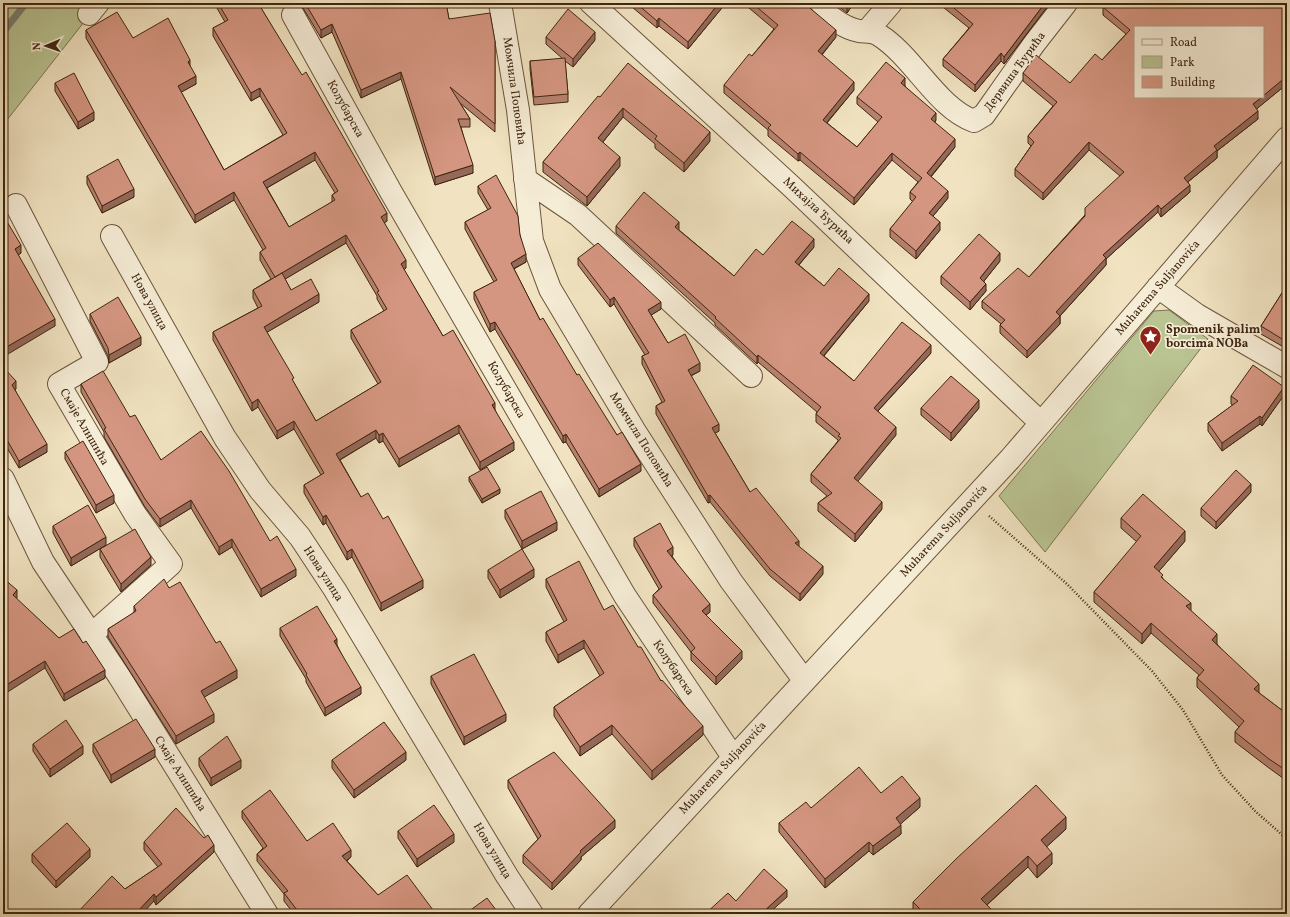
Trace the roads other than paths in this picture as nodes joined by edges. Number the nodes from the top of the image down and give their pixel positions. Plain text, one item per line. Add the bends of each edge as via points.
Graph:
1 (500, 3) edge
2 (591, 3) edge
3 (815, 3) edge
4 (891, 3) edge
5 (1066, 3) edge
6 (293, 15) dead end
7 (868, 31) junction
8 (1287, 138) edge
9 (525, 179) junction
10 (16, 204) dead end
11 (112, 236) dead end
12 (1158, 287) junction
13 (1287, 367) edge
14 (751, 376) dead end
15 (1042, 423) junction
16 (3, 479) edge
17 (92, 635) junction
18 (804, 680) junction
19 (733, 757) junction
20 (267, 914) edge
21 (532, 914) edge
22 (589, 914) edge

1 - 9 street, Момчила Поповића via 518,110
2 - 15 street, Михајла Ђурића via 791,186
3 - 7 street, Дервиша Ђурића via 849,28
4 - 7 street
5 - 7 street, Дервиша Ђурића via 984,115 974,121 950,107 894,47
6 - 19 street, Колубарска via 391,192 625,596
8 - 12 street, Muharema Suljanovića
9 - 14 street via 578,215
9 - 18 street, Момчила Поповића via 532,241 550,289 634,430 731,581
10 - 17 street, Смаје Алишића via 97,362 59,384 135,514 171,564
11 - 21 street, Нова улица via 225,438 260,490 300,537 335,590
12 - 13 street via 1197,315
12 - 15 street, Muharema Suljanovića
15 - 18 street, Muharema Suljanovića via 972,502
16 - 17 street, Смаје Алишића via 43,562
17 - 20 street, Смаје Алишића
18 - 19 street, Muharema Suljanovića
19 - 22 street, Muharema Suljanovića

